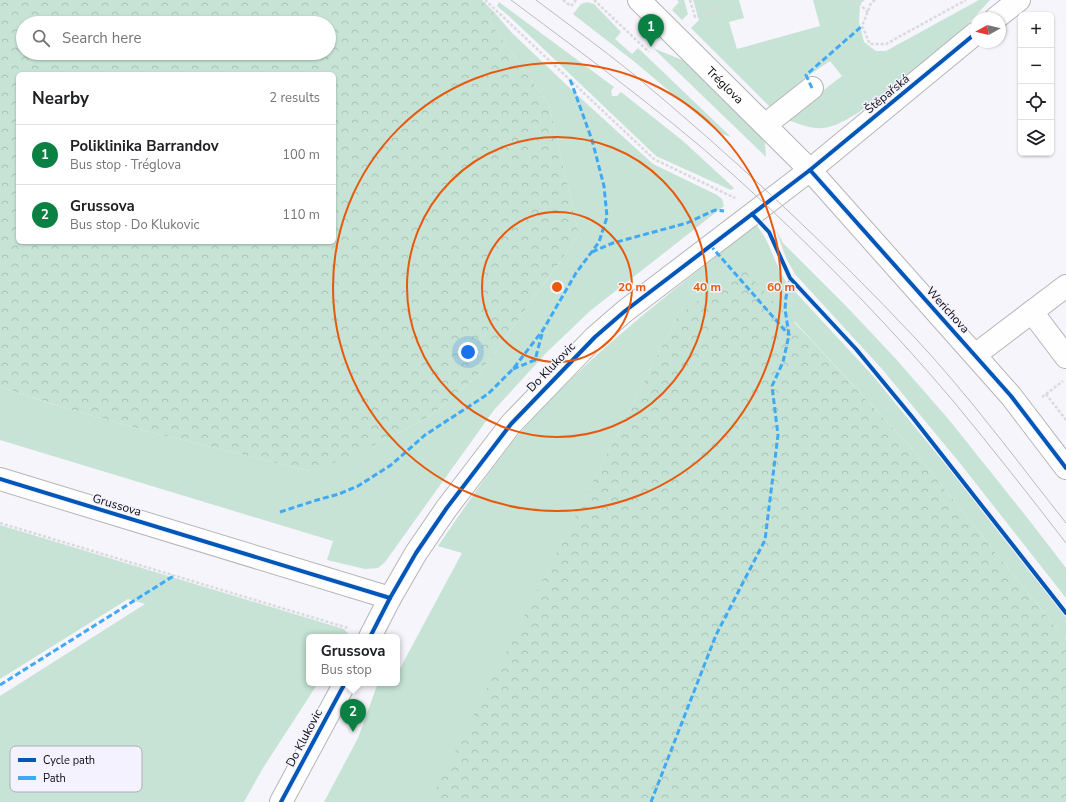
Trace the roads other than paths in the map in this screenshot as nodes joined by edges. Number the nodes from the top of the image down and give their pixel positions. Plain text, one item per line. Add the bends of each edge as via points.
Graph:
1 (639, 0) edge
2 (1019, 0) edge
3 (1004, 12) edge
4 (970, 38) edge
5 (812, 88) dead end
6 (765, 125) junction
7 (810, 170) junction
8 (1066, 286) edge
9 (1032, 312) junction
10 (975, 355) junction
11 (1066, 357) edge
12 (1066, 468) edge
13 (0, 479) edge
14 (390, 598) junction
15 (371, 634) edge
16 (343, 686) edge
17 (281, 802) edge

1 - 6 street, Tréglova
2 - 3 street
4 - 7 street, Štěpařská
5 - 6 street
6 - 7 street, Tréglova
7 - 10 street, Werichova
7 - 14 street, Do Klukovic via 631,306 595,337 511,424 446,509
8 - 9 street
9 - 10 street
9 - 11 street
10 - 12 street, Werichova
13 - 14 street, Grussova
14 - 15 street, Do Klukovic
16 - 17 street, Do Klukovic

